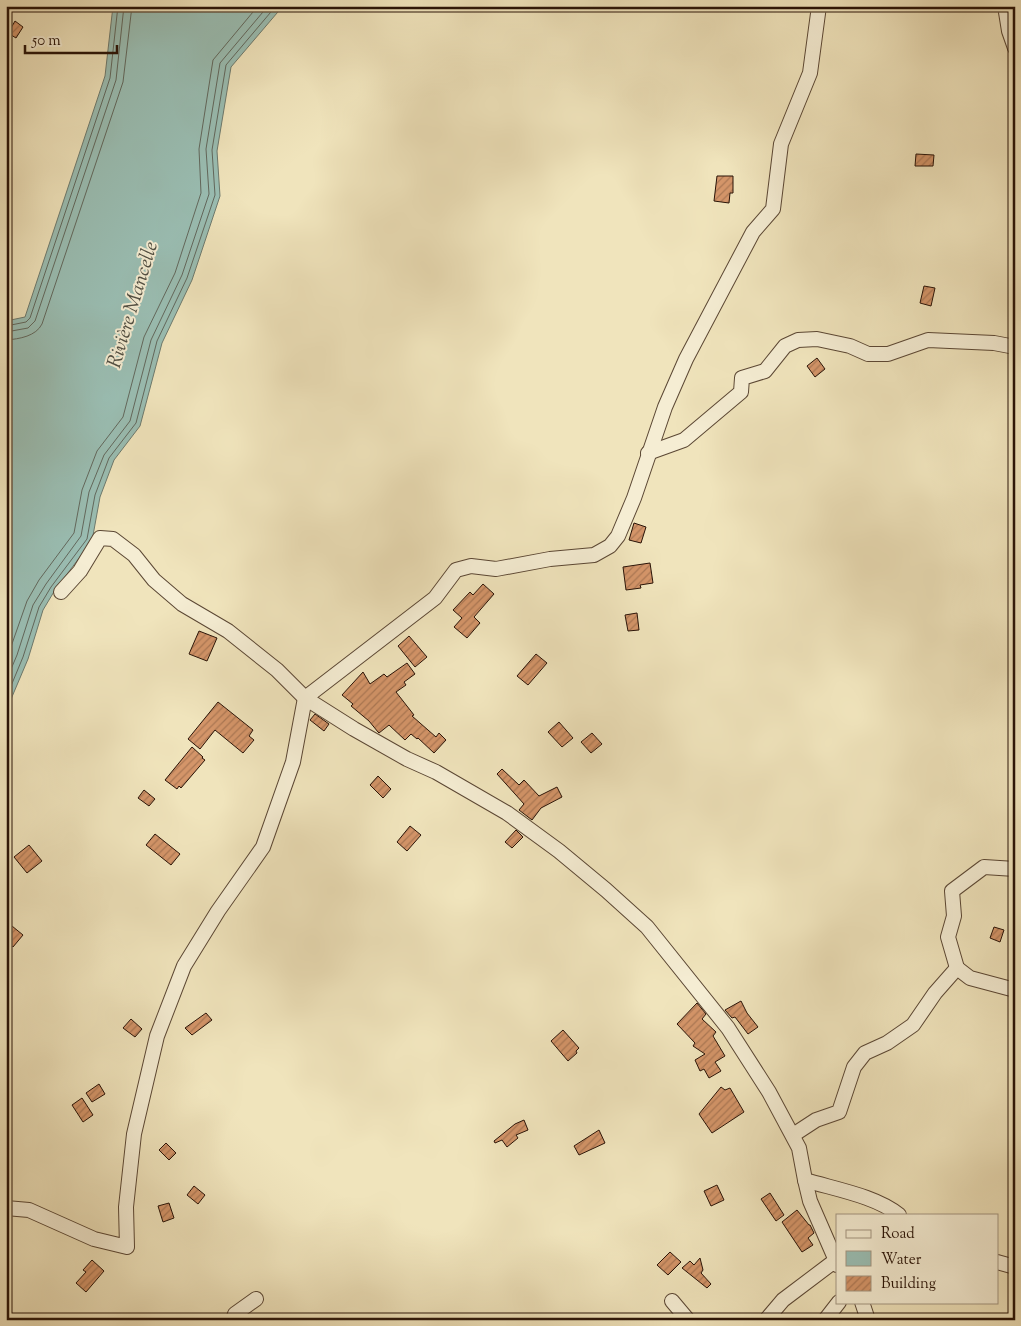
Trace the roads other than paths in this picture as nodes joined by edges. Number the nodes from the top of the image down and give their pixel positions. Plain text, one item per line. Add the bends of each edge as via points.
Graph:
1 (819, 6) edge
2 (1005, 6) edge
3 (1015, 48) edge
4 (1015, 347) edge
5 (648, 453) junction
6 (61, 592) dead end
7 (305, 698) junction
8 (1015, 869) edge
9 (957, 968) junction
10 (1015, 990) edge
11 (793, 1135) junction
12 (805, 1180) junction
13 (6, 1208) edge
14 (898, 1214) edge
15 (836, 1261) edge
16 (998, 1262) edge
17 (836, 1264) edge
18 (1015, 1267) edge
19 (256, 1299) dead end
20 (672, 1301) dead end
21 (837, 1304) edge
22 (863, 1304) edge
23 (233, 1320) edge
24 (688, 1320) edge
25 (766, 1320) edge
26 (825, 1320) edge
27 (868, 1320) edge

1 - 5 street via 810,73 781,144 773,209 753,232 686,359
2 - 3 street
4 - 5 street via 928,340 888,354 868,354 850,346 817,339 798,340 785,346 765,371 742,378 741,392 684,440
5 - 7 street via 634,498 618,536 610,546 594,555 496,569 470,566 456,570 435,598
6 - 7 street via 80,571 100,538 113,539 134,555 154,580 182,604 228,631 277,670
7 - 11 street via 354,729 508,813 606,890 647,927 728,1028
7 - 13 street via 293,762 263,847 184,966 157,1036 134,1134 126,1207 127,1247 94,1239 29,1210
8 - 9 street via 984,867 952,891 954,916 948,937
9 - 10 street via 970,978
9 - 11 street via 913,1025 865,1053 854,1067 839,1112 816,1120
11 - 12 street
12 - 14 street via 870,1199
12 - 15 street via 810,1201
16 - 18 street
17 - 25 street via 783,1300
19 - 23 street via 235,1314
20 - 24 street
21 - 26 street
22 - 27 street

